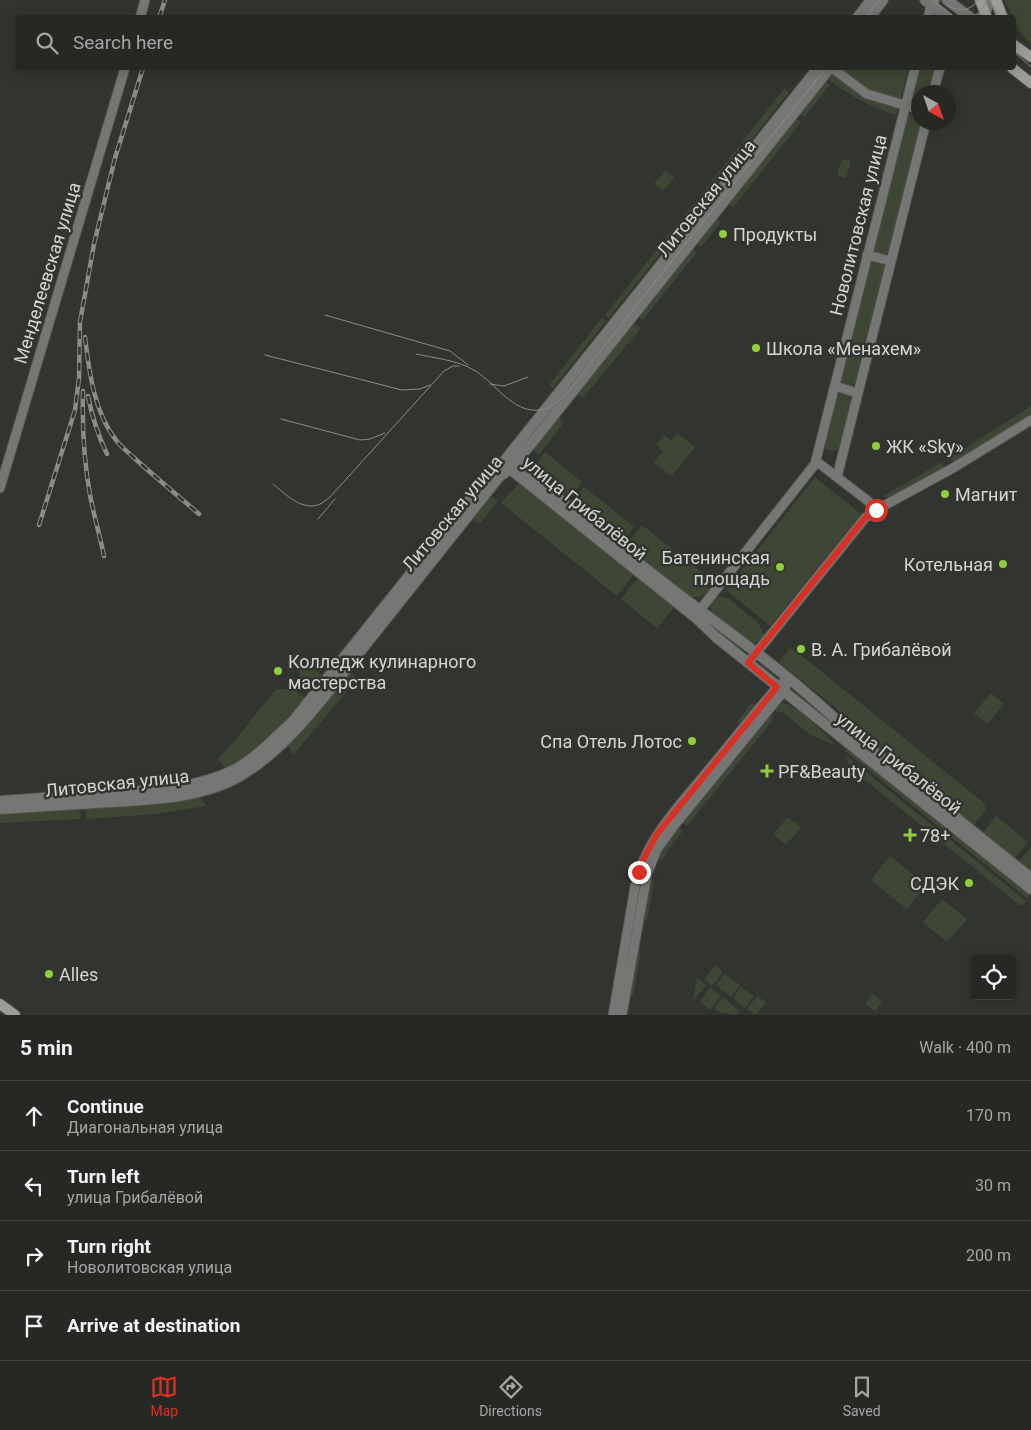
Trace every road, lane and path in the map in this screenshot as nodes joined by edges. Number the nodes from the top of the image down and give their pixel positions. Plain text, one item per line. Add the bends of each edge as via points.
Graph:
1 (146, 0) edge
2 (871, 0) edge
3 (883, 0) edge
4 (947, 0) edge
5 (980, 0) edge
6 (990, 0) edge
7 (996, 0) edge
8 (930, 2) edge
9 (141, 15) edge
10 (859, 15) edge
11 (871, 15) edge
12 (928, 15) edge
13 (945, 15) edge
14 (967, 15) edge
15 (984, 15) edge
16 (984, 15) edge
17 (1002, 15) edge
18 (1016, 47) edge
19 (1031, 57) edge
20 (124, 70) edge
21 (816, 70) edge
22 (829, 70) edge
23 (834, 70) edge
24 (915, 70) edge
25 (939, 70) edge
26 (1015, 70) edge
27 (1031, 83) edge
28 (935, 85) edge
29 (906, 106) junction
30 (911, 108) edge
31 (924, 130) edge
32 (867, 255) junction
33 (891, 261) junction
34 (835, 386) junction
35 (857, 393) junction
36 (1031, 420) edge
37 (816, 461) junction
38 (510, 463) junction
39 (837, 477) junction
40 (0, 488) edge
41 (876, 510) junction
42 (698, 614) junction
43 (756, 653) junction
44 (748, 663) junction
45 (789, 678) junction
46 (780, 689) junction
47 (0, 801) edge
48 (0, 809) edge
49 (1031, 878) edge
50 (1031, 889) edge
51 (0, 1004) edge
52 (15, 1015) edge
53 (613, 1015) edge
54 (622, 1015) edge

1 - 9 street
2 - 10 street
3 - 11 street
4 - 14 street
5 - 15 main road
6 - 16 street
7 - 17 main road
8 - 12 street
8 - 13 street
18 - 19 main road
20 - 40 street, Менделеевская улица
21 - 38 street, Литовская улица
22 - 38 street, Литовская улица
23 - 29 street via 867,94
24 - 29 street, Новолитовская улица
25 - 28 street
26 - 27 main road
29 - 30 street
29 - 32 street, Новолитовская улица
31 - 33 street
32 - 33 street
32 - 34 street, Новолитовская улица
33 - 35 street
34 - 35 street
34 - 37 street, Новолитовская улица
35 - 39 street
36 - 41 street
37 - 39 street
37 - 42 street, Новолитовская улица
38 - 42 street, улица Грибалёвой via 682,597
38 - 47 street, Литовская улица via 492,472 293,721 252,758 219,776 167,788
38 - 48 street, Литовская улица via 299,727 257,765 222,784 185,794 143,800
39 - 41 street
41 - 43 street via 865,518
42 - 43 street, улица Грибалёвой
42 - 44 street, улица Грибалёвой via 703,626
43 - 44 street
43 - 45 street, улица Грибалёвой
44 - 46 street, улица Грибалёвой
45 - 46 street
45 - 49 street, улица Грибалёвой via 847,730
46 - 50 street, улица Грибалёвой
46 - 53 street via 666,822 650,846 636,886
46 - 54 street via 651,860 643,888
51 - 52 main road

